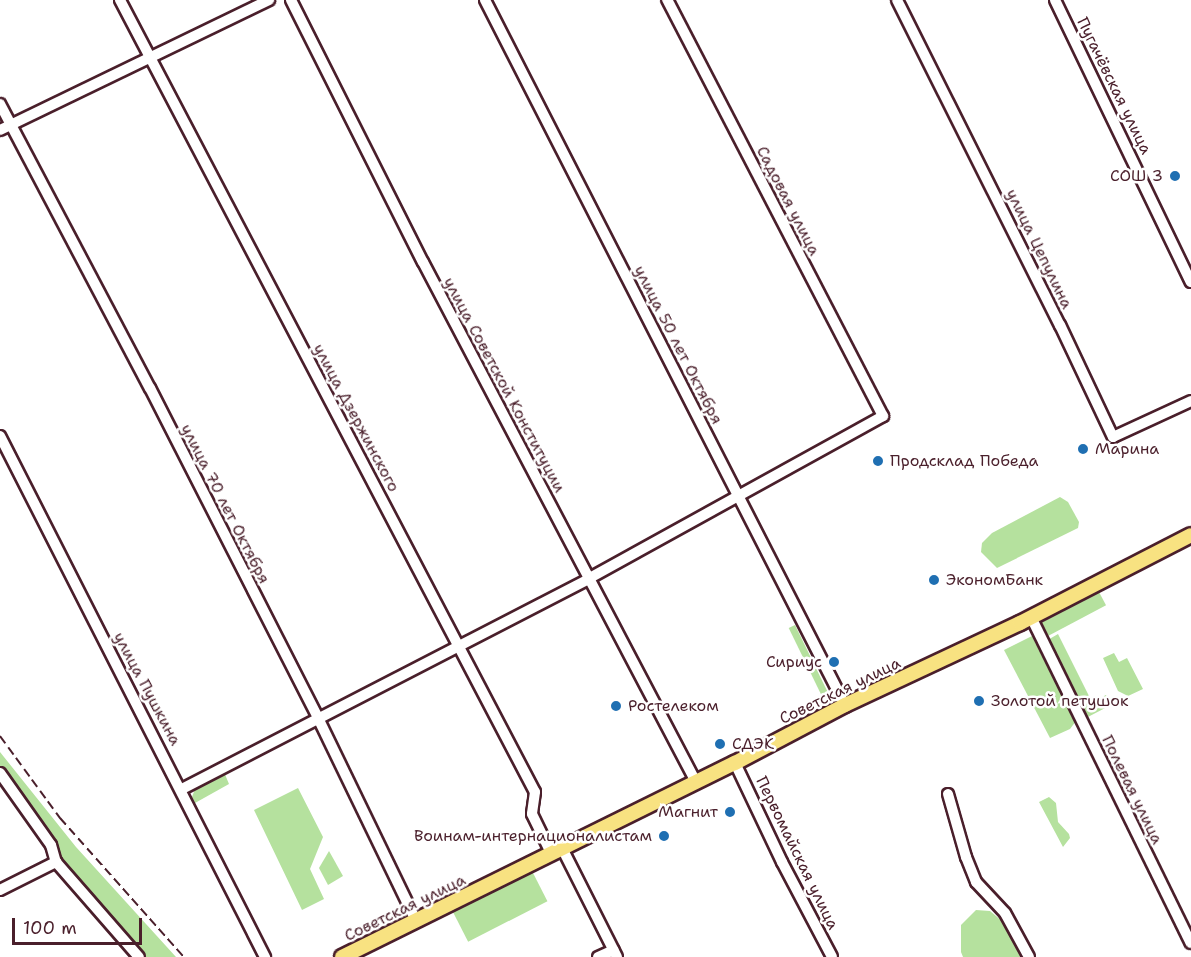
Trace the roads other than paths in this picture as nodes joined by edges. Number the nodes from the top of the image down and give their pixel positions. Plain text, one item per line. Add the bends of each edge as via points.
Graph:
1 (120, 0) edge
2 (269, 0) edge
3 (291, 0) edge
4 (485, 0) edge
5 (667, 0) edge
6 (897, 0) edge
7 (1055, 0) edge
8 (150, 57) junction
9 (0, 104) edge
10 (11, 126) junction
11 (0, 130) edge
12 (1191, 282) edge
13 (1191, 401) edge
14 (0, 436) edge
15 (740, 497) junction
16 (1190, 539) edge
17 (588, 579) junction
18 (1031, 617) junction
19 (459, 647) junction
20 (845, 705) junction
21 (319, 720) junction
22 (735, 763) junction
23 (0, 773) edge
24 (696, 782) junction
25 (182, 789) junction
26 (948, 794) dead end
27 (557, 850) junction
28 (56, 862) junction
29 (0, 890) edge
30 (416, 921) junction
31 (1191, 943) edge
32 (615, 953) edge
33 (139, 957) edge
34 (265, 957) edge
35 (342, 957) edge
36 (598, 957) edge
37 (832, 957) edge
38 (1029, 957) edge

1 - 8 street, улица Дзержинского
2 - 8 street
3 - 17 street, улица Советской Конституции
4 - 15 street, улица 50 лет Октября
5 - 15 street, Садовая улица via 883,416
6 - 13 street, улица Цепулина via 1113,437
7 - 12 street, Пугачёвская улица
8 - 10 street
8 - 19 street, улица Дзержинского
9 - 10 street, улица 70 лет Октября
10 - 11 street
10 - 21 street, улица 70 лет Октября
14 - 25 street, улица Пушкина
15 - 17 street
15 - 20 street, улица 50 лет Октября
16 - 18 main road, Советская улица
17 - 19 street
17 - 24 street, улица Советской Конституции
18 - 20 main road, Советская улица
18 - 31 street, Полевая улица
19 - 21 street
19 - 27 street, улица Дзержинского via 535,792 532,814
20 - 22 main road, Советская улица
21 - 25 street
21 - 30 street, улица 70 лет Октября
22 - 24 main road, Советская улица
22 - 37 street, Первомайская улица
23 - 28 street via 51,845
24 - 27 main road, Советская улица
25 - 34 street, улица Пушкина
26 - 38 street via 976,882 1005,913
27 - 30 main road, Советская улица
27 - 32 street, улица Дзержинского
28 - 29 street
28 - 33 street
30 - 35 main road, Советская улица
32 - 36 street

